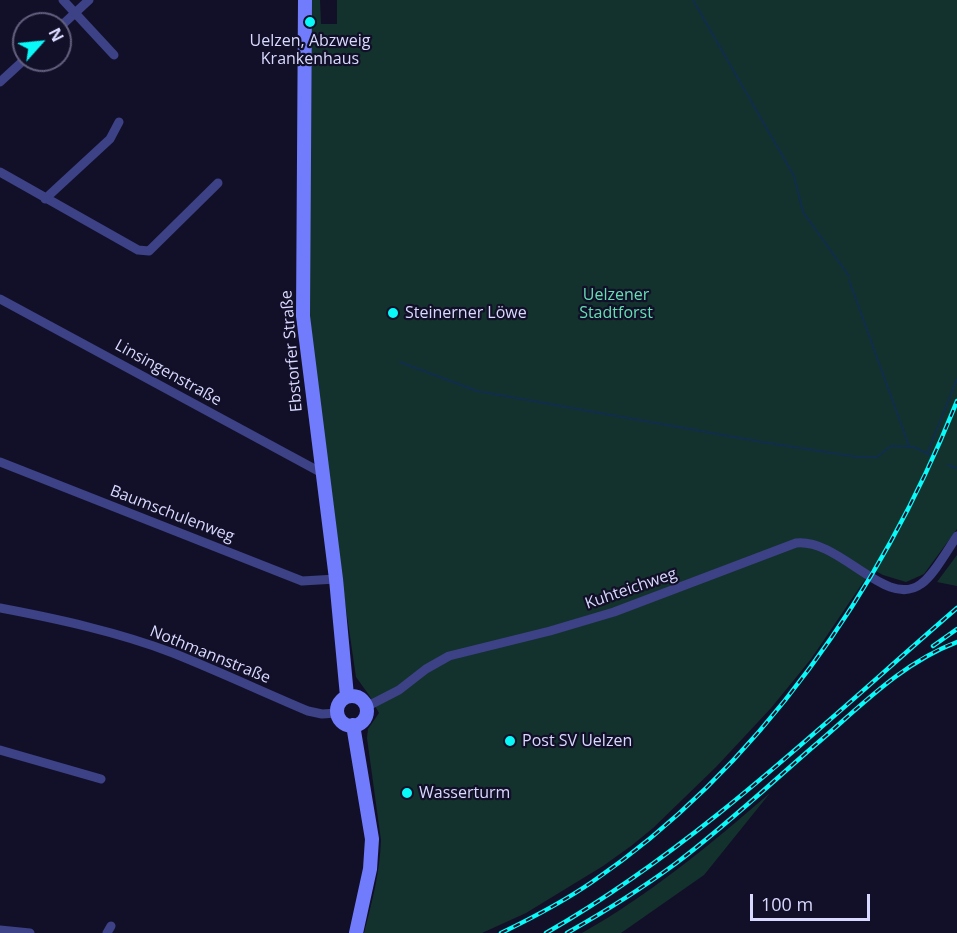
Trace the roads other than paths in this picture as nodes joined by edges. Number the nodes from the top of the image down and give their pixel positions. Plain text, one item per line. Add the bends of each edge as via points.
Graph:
1 (63, 0) edge
2 (89, 0) edge
3 (305, 0) edge
4 (75, 13) junction
5 (72, 16) edge
6 (114, 55) dead end
7 (12, 71) edge
8 (0, 82) edge
9 (120, 122) dead end
10 (0, 172) edge
11 (218, 183) dead end
12 (45, 199) junction
13 (0, 298) edge
14 (0, 462) edge
15 (322, 473) junction
16 (957, 536) edge
17 (336, 579) junction
18 (0, 608) edge
19 (347, 696) junction
20 (366, 707) junction
21 (337, 713) junction
22 (353, 726) junction
23 (0, 750) edge
24 (101, 779) dead end
25 (0, 930) edge
26 (30, 933) edge
27 (356, 933) edge

1 - 4 street
2 - 4 street
3 - 15 main road, Ebstorfer Straße via 302,291
4 - 5 street
4 - 6 street
7 - 8 street
9 - 12 street via 110,139
10 - 12 street
11 - 12 street via 149,251 138,250
13 - 15 street, Linsingenstraße
14 - 17 street, Baumschulenweg via 302,581
15 - 17 main road, Ebstorfer Straße
16 - 20 street, Kuhteichweg via 923,583 915,588 885,585 816,544 796,543 614,612 449,656
17 - 19 main road, Ebstorfer Straße
18 - 21 street, Nothmannstraße via 139,642 308,711
19 - 20 main road via 361,699
19 - 21 main road via 339,703
20 - 22 main road via 365,717
21 - 22 main road via 343,723
22 - 27 main road via 372,839 370,869
23 - 24 street
25 - 26 street

